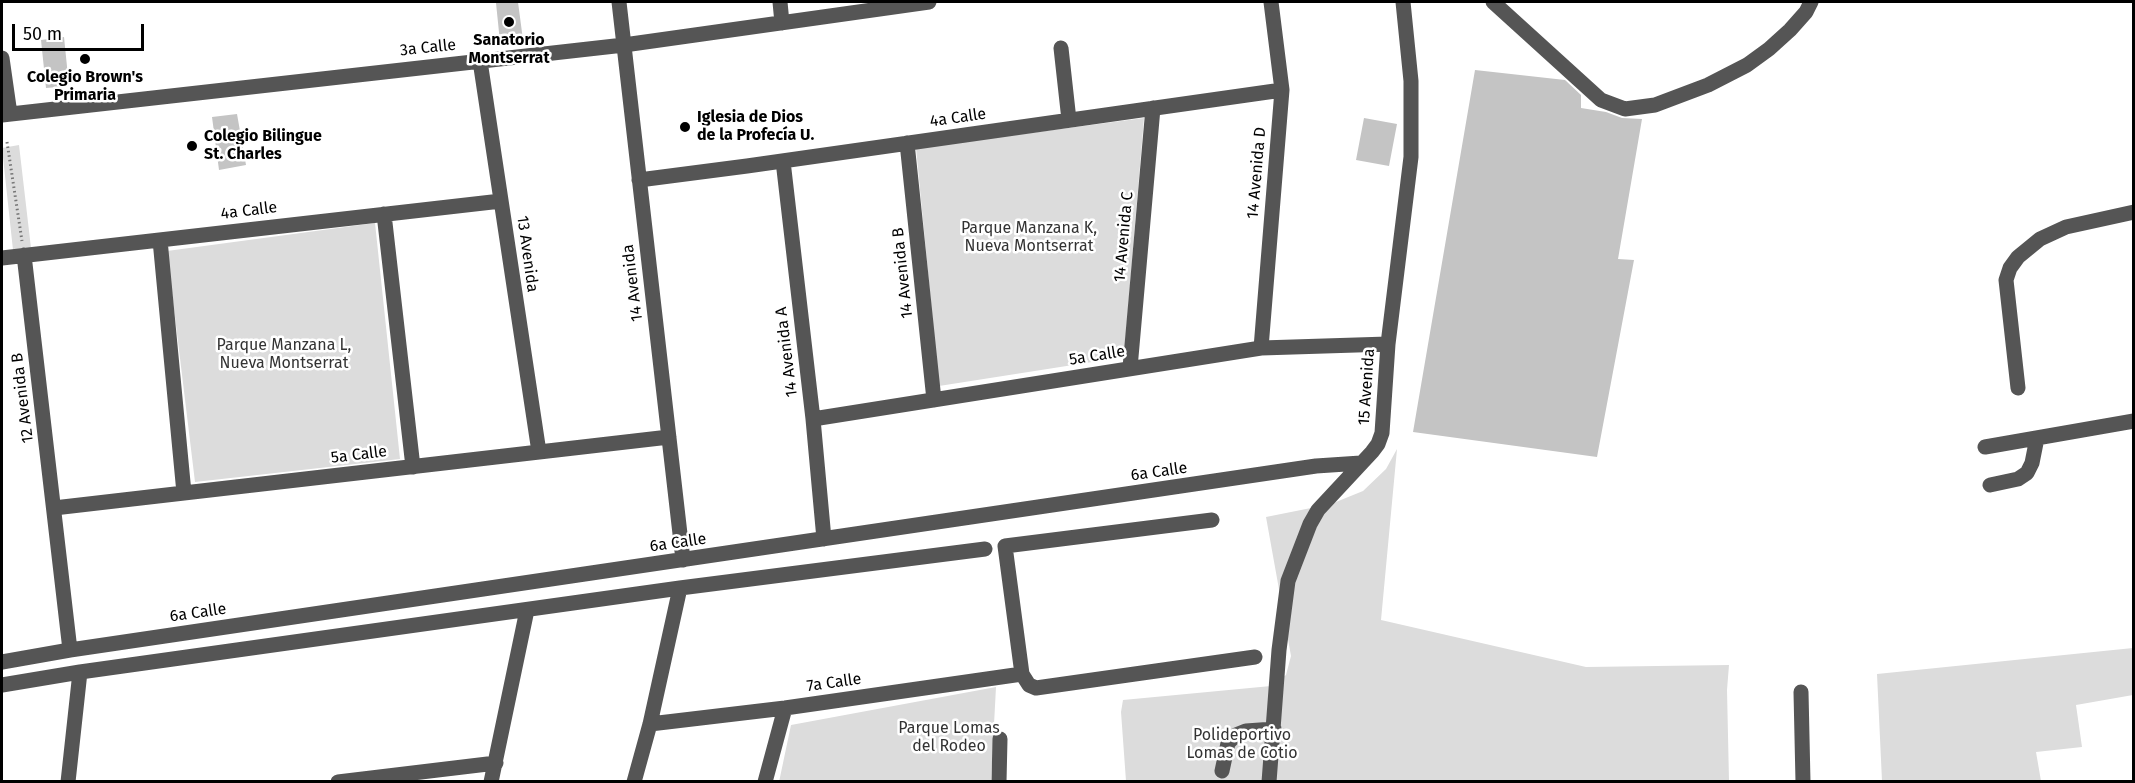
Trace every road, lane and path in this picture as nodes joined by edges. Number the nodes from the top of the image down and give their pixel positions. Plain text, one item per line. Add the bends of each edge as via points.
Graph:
1 (619, 2) edge
2 (780, 2) edge
3 (929, 2) edge
4 (1271, 2) edge
5 (1403, 2) edge
6 (1492, 2) edge
7 (1811, 2) edge
8 (782, 23) junction
9 (624, 45) junction
10 (1060, 48) dead end
11 (2, 58) edge
12 (480, 61) junction
13 (1282, 90) junction
14 (1153, 108) junction
15 (6, 114) edge
16 (1069, 120) junction
17 (7, 142) dead end
18 (908, 143) junction
19 (783, 161) junction
20 (639, 180) junction
21 (501, 201) junction
22 (2133, 212) edge
23 (384, 214) junction
24 (160, 240) junction
25 (24, 255) junction
26 (2, 258) edge
27 (1388, 344) junction
28 (1261, 348) junction
29 (1130, 369) junction
30 (2018, 388) dead end
31 (934, 400) junction
32 (813, 419) junction
33 (2133, 421) edge
34 (669, 437) junction
35 (2037, 438) junction
36 (1985, 447) dead end
37 (539, 452) junction
38 (1361, 463) junction
39 (413, 466) junction
40 (1990, 485) dead end
41 (184, 493) junction
42 (54, 508) junction
43 (1212, 520) dead end
44 (824, 539) junction
45 (985, 549) dead end
46 (682, 560) junction
47 (680, 588) junction
48 (527, 610) junction
49 (70, 650) junction
50 (1255, 657) dead end
51 (2, 662) edge
52 (80, 672) junction
53 (1022, 674) junction
54 (2, 685) edge
55 (1801, 692) dead end
56 (785, 708) junction
57 (650, 724) junction
58 (1274, 729) junction
59 (1000, 739) dead end
60 (496, 763) junction
61 (1222, 771) dead end
62 (68, 782) edge
63 (338, 782) edge
64 (491, 782) edge
65 (634, 782) edge
66 (765, 782) edge
67 (999, 782) edge
68 (1269, 782) edge
69 (1803, 782) edge

1 - 9 street, 14 Avenida
2 - 8 street
3 - 8 street, 3a Calle
4 - 13 street, 14 Avenida D
5 - 27 street, 15 Avenida via 1411,81 1411,157
6 - 7 street via 1602,100 1625,109 1655,105 1747,65 1790,30
8 - 9 street, 3a Calle
9 - 12 street, 3a Calle
9 - 20 street, 14 Avenida
10 - 16 street
11 - 15 street
12 - 15 street, 3a Calle
12 - 21 street, 13 Avenida
13 - 14 street, 4a Calle
13 - 28 street, 14 Avenida D
14 - 16 street, 4a Calle
14 - 29 street, 14 Avenida C
16 - 18 street, 4a Calle
17 - 25 path
18 - 19 street, 4a Calle
18 - 31 street, 14 Avenida B
19 - 20 street, 4a Calle
19 - 32 street, 14 Avenida A
20 - 34 street, 14 Avenida
21 - 23 street, 4a Calle
21 - 37 street, 13 Avenida
22 - 30 street via 2066,226 2040,239 2010,268 2006,280
23 - 24 street, 4a Calle
23 - 39 street
24 - 25 street, 4a Calle
24 - 41 street
25 - 26 street, 4a Calle
25 - 42 street, 12 Avenida B
27 - 28 street, 5a Calle
27 - 38 street, 15 Avenida via 1382,433 1378,444
28 - 29 street, 5a Calle
29 - 31 street, 5a Calle
31 - 32 street, 5a Calle
32 - 44 street, 14 Avenida A
33 - 35 street
34 - 37 street, 5a Calle
34 - 46 street, 14 Avenida
35 - 36 street
35 - 40 street via 2027,473
37 - 39 street, 5a Calle
38 - 44 street, 6a Calle via 1316,466
38 - 58 street, 15 Avenida via 1318,510 1287,581
39 - 41 street, 5a Calle
41 - 42 street, 5a Calle
42 - 49 street, 12 Avenida B
43 - 53 street via 1005,546
44 - 46 street, 6a Calle
45 - 47 street
46 - 49 street, 6a Calle
47 - 48 street
47 - 57 street
48 - 52 street
48 - 60 street
49 - 51 street, 6a Calle
50 - 53 street via 1036,688
52 - 54 street
52 - 62 street
53 - 56 street, 7a Calle
55 - 69 street
56 - 57 street, 7a Calle
56 - 66 street
57 - 65 street
58 - 61 street via 1236,735 1228,743
58 - 68 street, 15 Avenida
59 - 67 street
60 - 63 street
60 - 64 street

